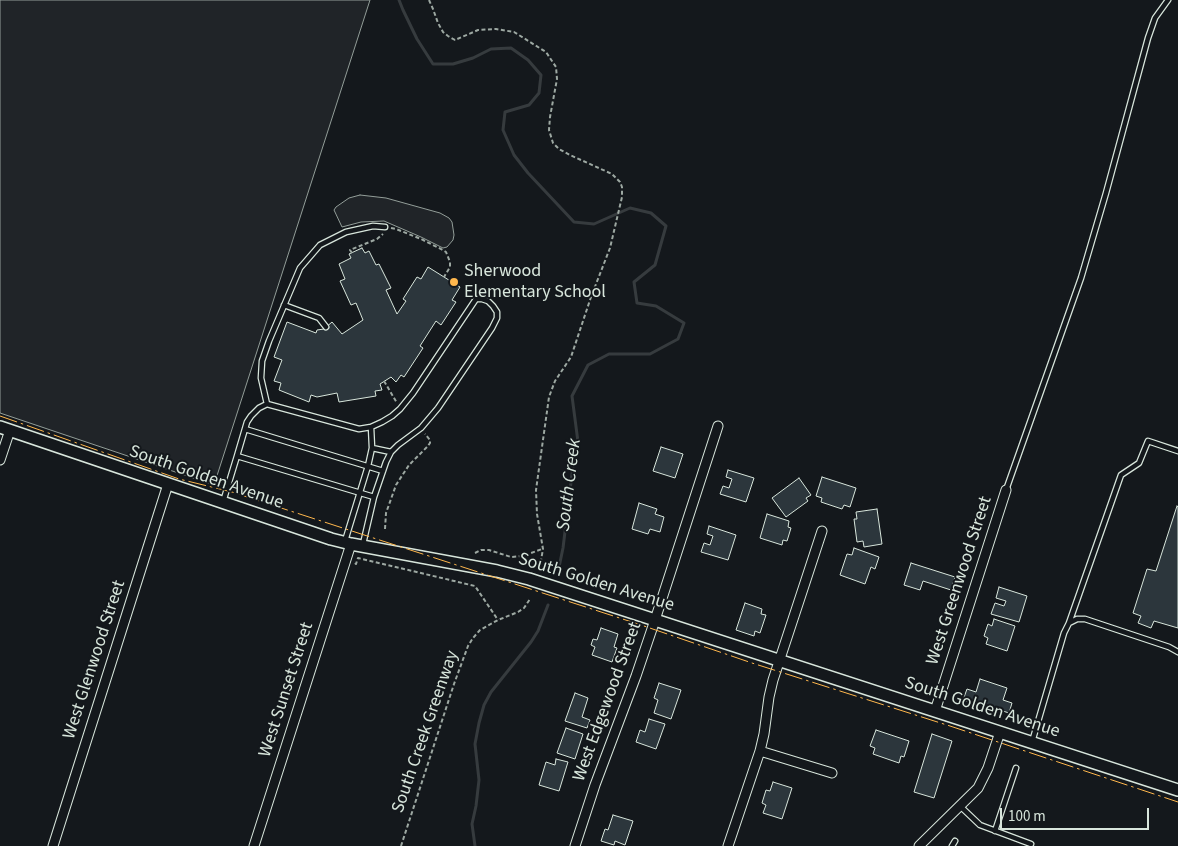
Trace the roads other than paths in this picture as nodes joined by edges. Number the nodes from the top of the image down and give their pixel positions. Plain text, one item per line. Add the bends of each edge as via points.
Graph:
1 (1168, 0) edge
2 (385, 227) road end
3 (284, 305) junction
4 (326, 327) dead end
5 (267, 404) junction
6 (371, 426) junction
7 (718, 426) dead end
8 (5, 428) edge
9 (245, 430) junction
10 (372, 448) junction
11 (1178, 450) edge
12 (391, 452) junction
13 (237, 456) junction
14 (0, 460) edge
15 (368, 466) junction
16 (383, 470) junction
17 (168, 484) junction
18 (1006, 490) joint
19 (360, 493) junction
20 (374, 497) junction
21 (222, 502) junction
22 (822, 531) dead end
23 (353, 544) junction
24 (655, 620) junction
25 (1069, 623) junction
26 (1178, 652) edge
27 (779, 661) junction
28 (935, 711) junction
29 (1000, 732) junction
30 (1032, 743) junction
31 (760, 750) junction
32 (1016, 768) dead end
33 (832, 774) dead end
34 (1178, 790) edge
35 (960, 806) junction
36 (995, 831) junction
37 (955, 840) dead end
38 (1031, 844) dead end
39 (52, 846) edge
40 (254, 846) edge
41 (575, 846) edge
42 (728, 846) edge
43 (918, 846) edge
44 (952, 846) edge

1 - 18 lane via 1155,18 1148,38 1081,278
2 - 3 lane via 373,226 346,232 320,245 300,268
3 - 4 lane via 319,318
3 - 5 lane via 262,361 261,378
5 - 6 lane via 359,429
5 - 9 lane via 251,416
6 - 10 lane
6 - 12 lane via 401,408 476,299 494,306 497,318 492,328 438,408 415,434
7 - 24 street, West Edgewood Street
8 - 14 street
8 - 17 street, South Golden Avenue
9 - 13 lane
9 - 15 lane
10 - 12 lane
10 - 15 lane
11 - 25 lane via 1148,441 1139,463 1121,474
12 - 16 lane
13 - 19 lane
13 - 21 lane
15 - 16 lane
15 - 19 lane
16 - 20 lane
17 - 21 street, South Golden Avenue
17 - 39 street, West Glenwood Street
18 - 28 street, West Greenwood Street
19 - 20 lane
19 - 23 lane
20 - 23 lane
21 - 23 street, South Golden Avenue
22 - 27 street
23 - 24 street, South Golden Avenue via 505,573
23 - 40 street, West Sunset Street
24 - 27 street, South Golden Avenue
24 - 41 street, West Edgewood Street
25 - 26 lane via 1085,619
25 - 30 lane
27 - 28 street, South Golden Avenue
27 - 31 street
28 - 29 street, South Golden Avenue
29 - 30 street, South Golden Avenue
29 - 35 street via 983,781
30 - 34 street, South Golden Avenue
31 - 33 street
31 - 42 street
32 - 36 lane
35 - 36 lane via 980,825
35 - 43 street
36 - 38 lane
37 - 44 lane

